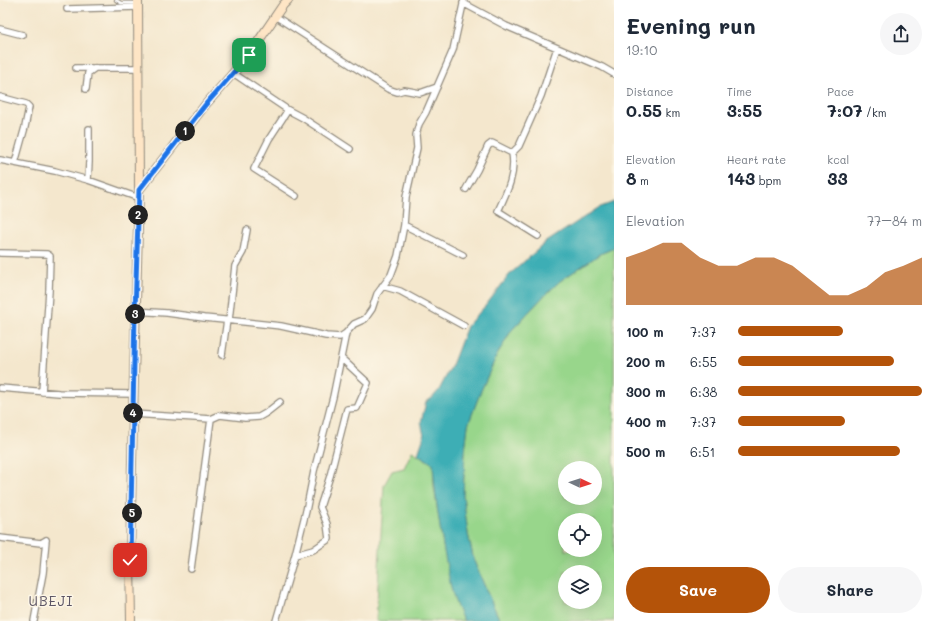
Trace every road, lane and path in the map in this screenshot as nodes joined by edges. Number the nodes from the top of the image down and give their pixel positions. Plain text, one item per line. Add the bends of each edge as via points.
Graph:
1 (116, 0) edge
2 (285, 2) edge
3 (463, 2) edge
4 (138, 3) edge
5 (67, 9) dead end
6 (275, 16) junction
7 (0, 29) edge
8 (23, 35) dead end
9 (557, 48) junction
10 (76, 68) dead end
11 (95, 68) junction
12 (138, 68) junction
13 (233, 73) junction
14 (614, 74) edge
15 (437, 87) junction
16 (86, 89) dead end
17 (0, 98) edge
18 (288, 110) junction
19 (89, 129) dead end
20 (350, 149) dead end
21 (512, 153) junction
22 (0, 160) edge
23 (15, 164) junction
24 (88, 180) junction
25 (466, 189) dead end
26 (139, 194) junction
27 (296, 196) dead end
28 (404, 225) junction
29 (247, 230) dead end
30 (538, 236) dead end
31 (0, 253) edge
32 (463, 254) dead end
33 (382, 286) junction
34 (135, 312) junction
35 (228, 320) junction
36 (464, 326) dead end
37 (346, 333) junction
38 (222, 355) dead end
39 (341, 358) junction
40 (0, 388) edge
41 (42, 392) junction
42 (134, 394) junction
43 (280, 402) dead end
44 (133, 414) junction
45 (211, 419) junction
46 (0, 538) edge
47 (295, 555) junction
48 (191, 569) dead end
49 (34, 621) edge
50 (131, 621) edge
51 (276, 621) edge

1 - 4 lane via 120,3
2 - 6 street
3 - 9 street via 506,26
3 - 15 street via 453,50
4 - 5 street
4 - 12 street
6 - 13 street via 249,55
6 - 15 street via 388,89 397,92 420,92
7 - 8 street
9 - 14 street
9 - 21 street via 541,96 519,146
10 - 11 street
11 - 12 street
11 - 16 street via 88,73
12 - 26 street
13 - 18 street
13 - 26 street via 206,104
15 - 28 street via 416,135 417,148 406,197
17 - 23 street via 29,107
18 - 20 street
18 - 27 street via 254,169
19 - 24 street
21 - 25 street via 492,143 488,146
21 - 30 street via 514,162 509,187 498,211
22 - 23 street
23 - 24 street
24 - 26 street
26 - 34 street
28 - 32 street
28 - 33 street via 398,256 391,275
29 - 35 street via 243,252 235,266
31 - 41 street via 50,256
33 - 36 street via 400,291
33 - 37 street via 372,310 365,319 354,324
34 - 35 street via 167,312
34 - 42 street
35 - 37 street via 281,326 326,336 340,337
35 - 38 street
37 - 39 street
39 - 47 street
39 - 47 street via 368,383 357,408 347,409 320,507 327,524 329,539 313,550
40 - 41 street
41 - 42 street
42 - 44 street
43 - 45 street via 259,417 220,415
44 - 45 street
44 - 50 street
45 - 48 street
46 - 49 street via 41,543 46,540
47 - 51 street

